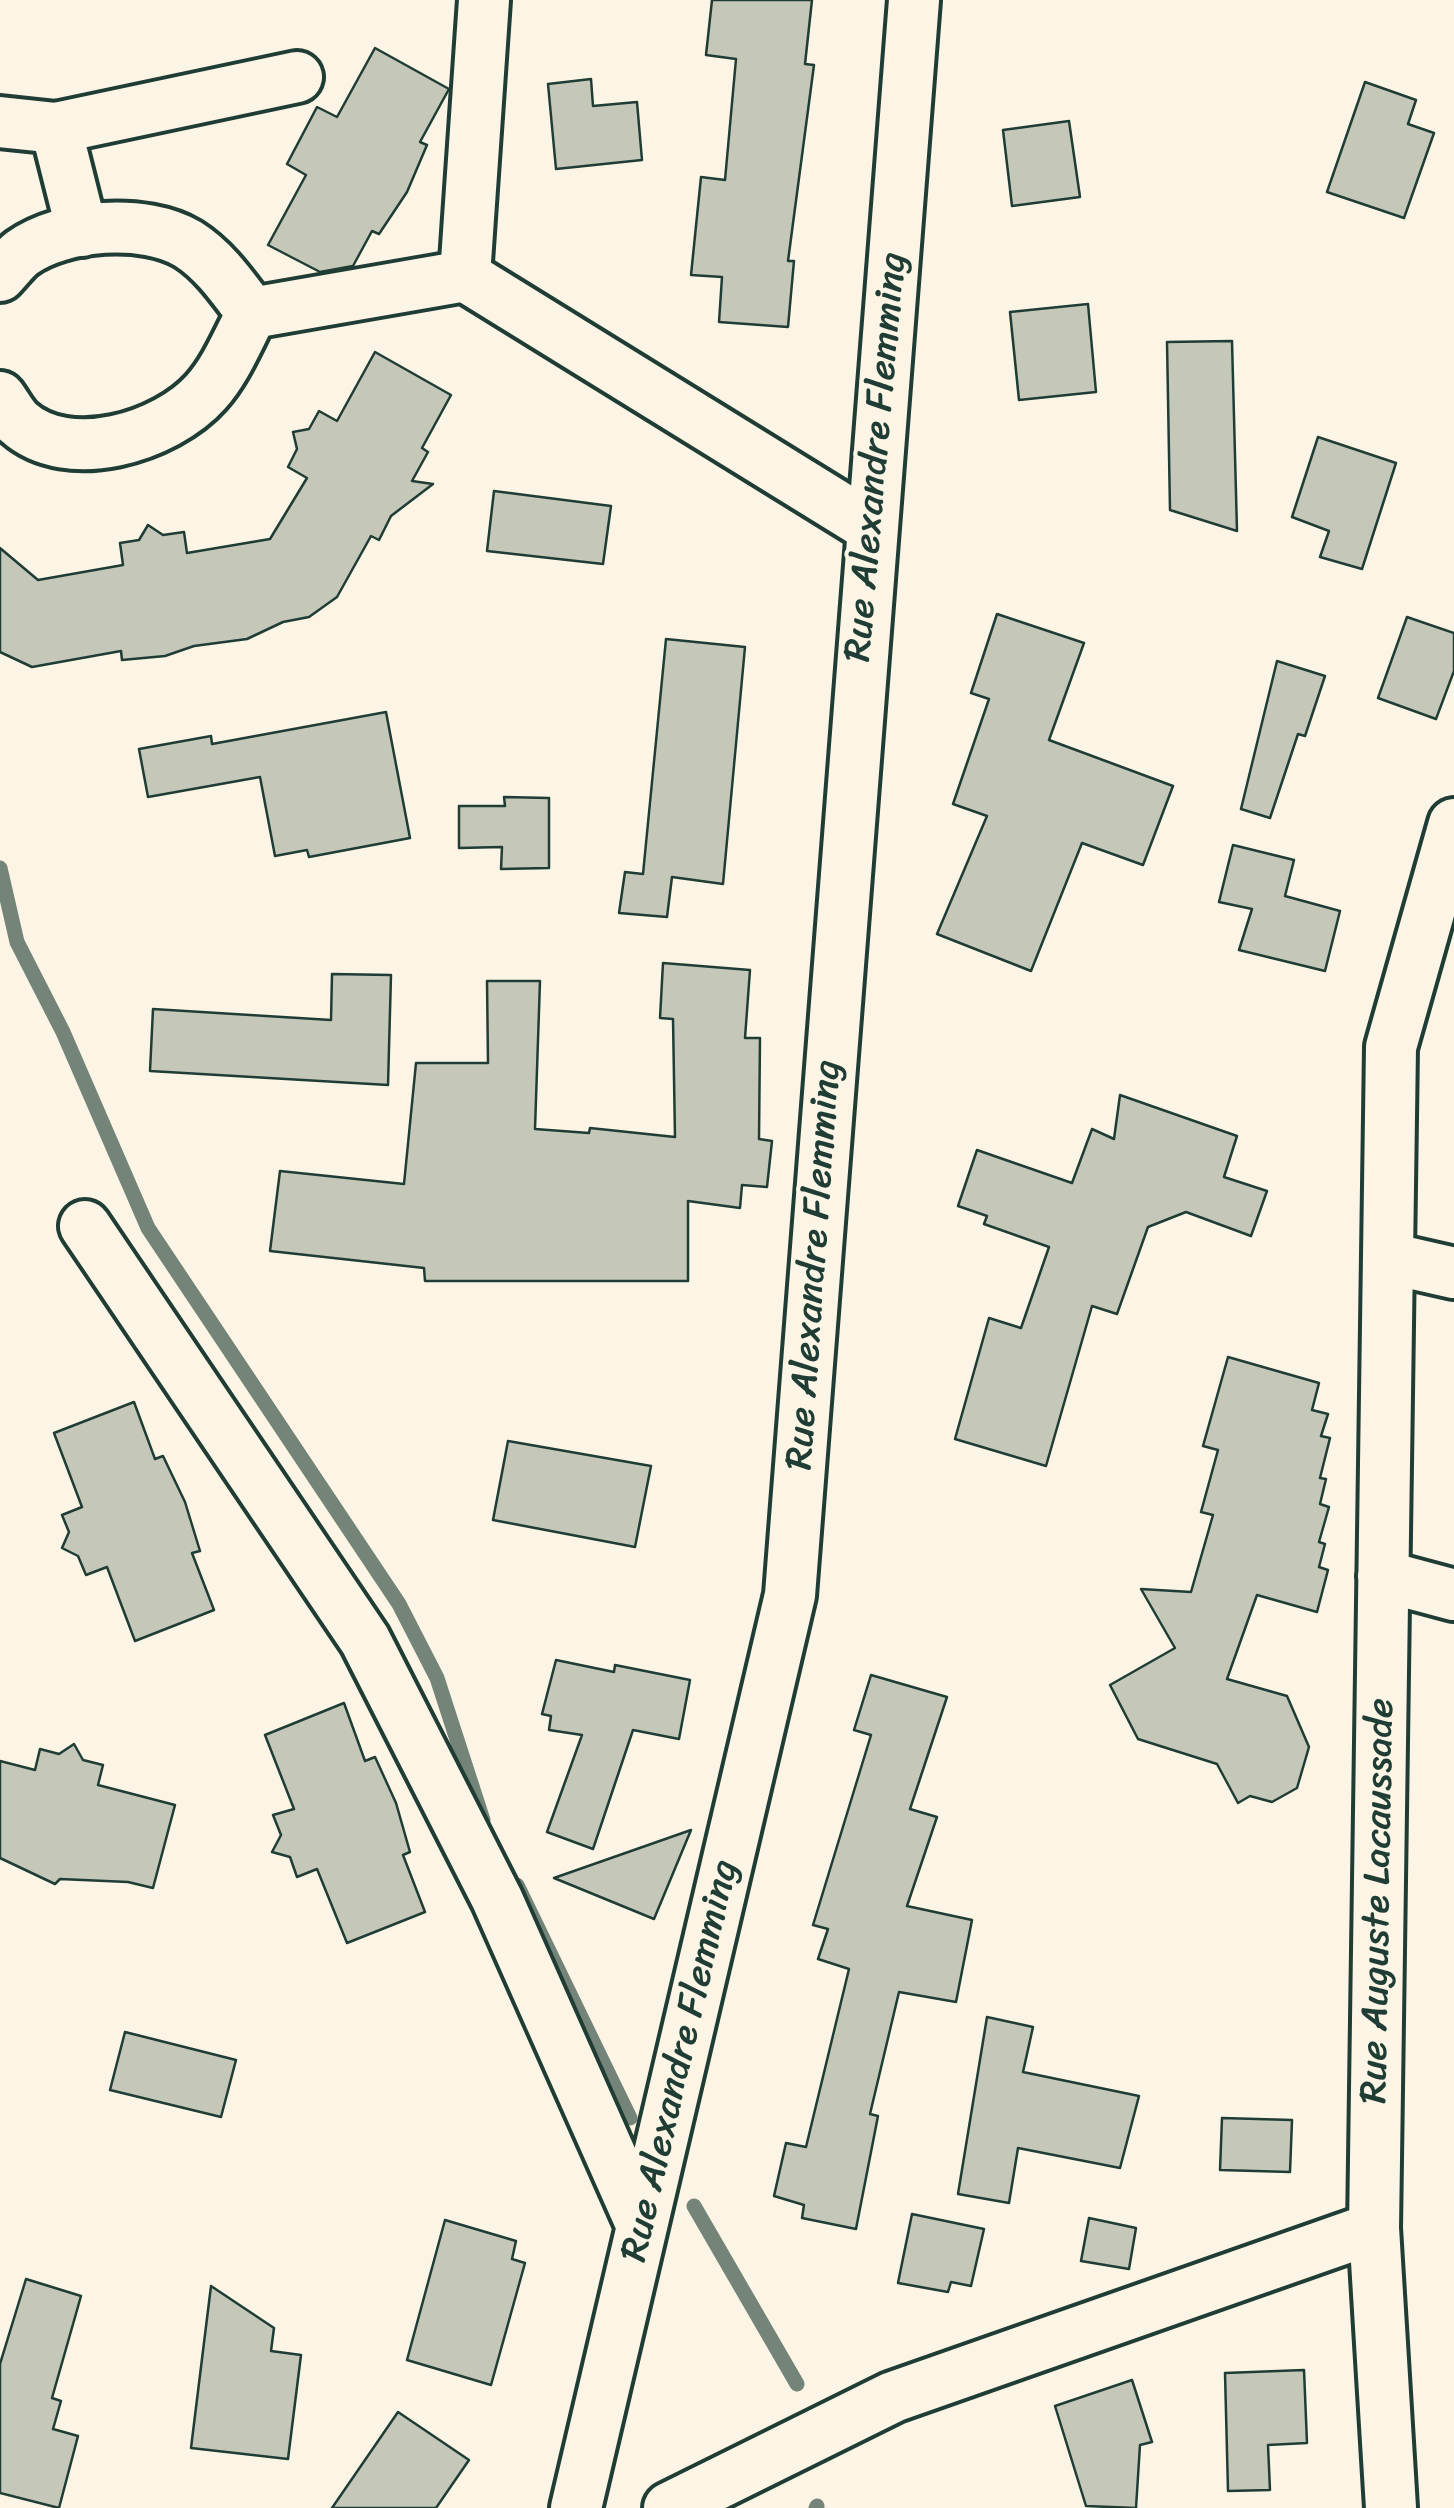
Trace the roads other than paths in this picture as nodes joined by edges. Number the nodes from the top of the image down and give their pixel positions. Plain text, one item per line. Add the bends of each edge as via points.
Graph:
1 (484, 0) edge
2 (914, 0) edge
3 (298, 77) dead end
4 (0, 122) edge
5 (56, 128) junction
6 (82, 231) junction
7 (0, 276) edge
8 (465, 276) junction
9 (252, 312) junction
10 (0, 397) edge
11 (871, 527) junction
12 (1454, 824) edge
13 (85, 1226) dead end
14 (1388, 1258) junction
15 (1454, 1273) edge
16 (1383, 1576) junction
17 (1454, 1594) edge
18 (642, 2226) junction
19 (1374, 2228) junction
20 (576, 2508) edge
21 (669, 2508) edge
22 (1391, 2508) edge

1 - 8 street
2 - 11 street, Rue Alexandre Flemming
3 - 5 street
4 - 5 street
5 - 6 street
6 - 7 street via 22,254
6 - 9 street via 158,233 186,243 218,269
8 - 9 street
8 - 11 street
9 - 10 street via 208,390 187,412 151,431 106,444 68,444 19,424
11 - 18 street, Rue Alexandre Flemming via 790,1595
12 - 14 street, Rue Auguste Lacaussade via 1391,1048
13 - 18 street via 365,1640 497,1900
14 - 15 street
14 - 16 street, Rue Auguste Lacaussade
16 - 17 street
16 - 19 street, Rue Auguste Lacaussade
18 - 20 street, Rue Alexandre Flemming
19 - 21 street via 894,2398
19 - 22 street, Rue Auguste Lacaussade

